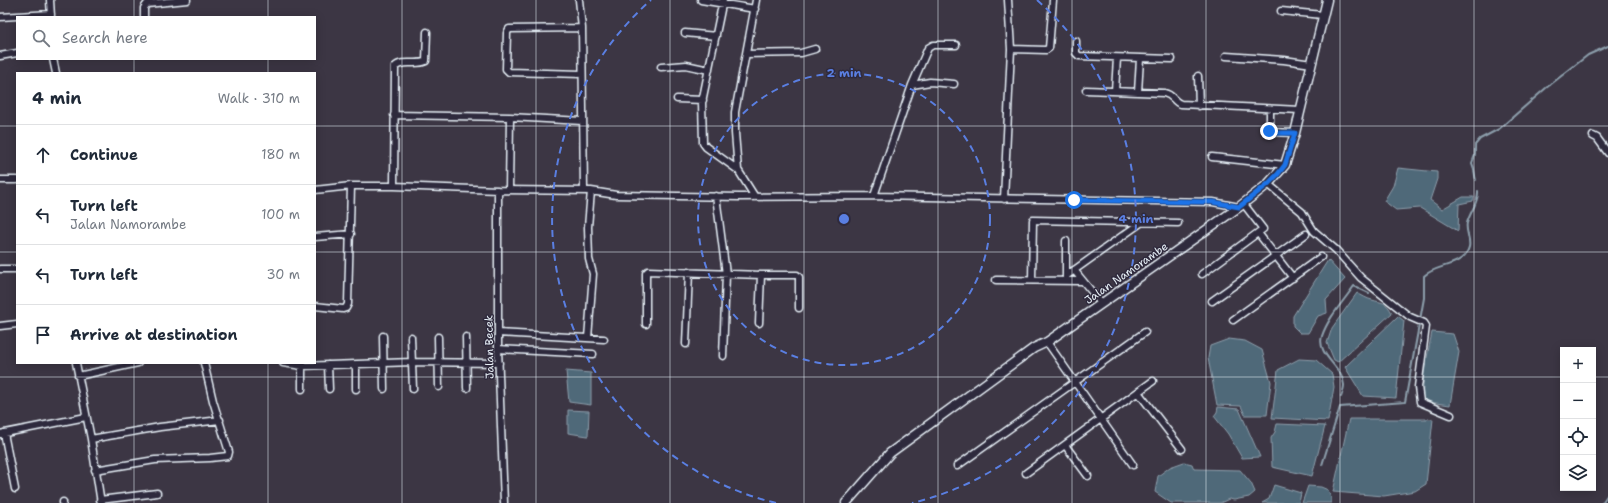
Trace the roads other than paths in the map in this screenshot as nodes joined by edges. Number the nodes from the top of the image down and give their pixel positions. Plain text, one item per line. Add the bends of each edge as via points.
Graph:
1 (50, 0) edge
2 (188, 0) edge
3 (579, 0) edge
4 (701, 0) edge
5 (756, 0) edge
6 (1008, 0) edge
7 (1053, 0) edge
8 (1327, 0) edge
9 (723, 2) edge
10 (755, 8) junction
11 (1281, 11) dead end
12 (1323, 15) junction
13 (51, 16) edge
14 (144, 16) edge
15 (0, 17) edge
16 (16, 17) edge
17 (582, 28) junction
18 (427, 32) dead end
19 (685, 33) dead end
20 (716, 36) junction
21 (1076, 41) dead end
22 (956, 45) dead end
23 (815, 49) dead end
24 (1011, 49) junction
25 (16, 53) edge
26 (746, 54) junction
27 (0, 56) edge
28 (1226, 56) dead end
29 (1116, 58) junction
30 (1140, 59) junction
31 (1172, 59) dead end
32 (53, 60) edge
33 (1312, 64) junction
34 (661, 67) dead end
35 (709, 70) junction
36 (56, 72) edge
37 (582, 74) junction
38 (1198, 76) dead end
39 (954, 84) dead end
40 (912, 85) junction
41 (1086, 90) dead end
42 (1115, 91) junction
43 (1138, 92) junction
44 (677, 98) dead end
45 (703, 100) junction
46 (1198, 106) junction
47 (1270, 109) junction
48 (1300, 110) junction
49 (394, 115) junction
50 (510, 117) junction
51 (582, 121) junction
52 (1295, 133) junction
53 (1593, 136) dead end
54 (1608, 153) edge
55 (1212, 157) dead end
56 (1285, 165) junction
57 (738, 170) junction
58 (0, 180) edge
59 (16, 180) edge
60 (1268, 184) junction
61 (351, 186) junction
62 (394, 186) junction
63 (316, 190) edge
64 (498, 190) junction
65 (509, 190) junction
66 (584, 191) junction
67 (591, 191) junction
68 (716, 196) junction
69 (755, 196) junction
70 (874, 196) junction
71 (1004, 199) junction
72 (1241, 205) junction
73 (1142, 222) junction
74 (1178, 223) dead end
75 (1258, 233) junction
76 (351, 234) junction
77 (1306, 234) dead end
78 (316, 237) edge
79 (1066, 241) dead end
80 (1275, 255) junction
81 (1321, 257) dead end
82 (16, 268) edge
83 (0, 269) edge
84 (1074, 270) junction
85 (689, 272) junction
86 (726, 274) junction
87 (1202, 274) dead end
88 (761, 275) junction
89 (1066, 278) junction
90 (1293, 278) junction
91 (996, 280) dead end
92 (1032, 280) junction
93 (1083, 281) junction
94 (1212, 301) dead end
95 (1101, 303) junction
96 (316, 306) edge
97 (799, 308) dead end
98 (1233, 320) dead end
99 (759, 323) dead end
100 (16, 324) edge
101 (646, 324) dead end
102 (0, 326) edge
103 (1145, 332) dead end
104 (498, 333) junction
105 (383, 336) dead end
106 (411, 337) dead end
107 (438, 337) dead end
108 (466, 337) dead end
109 (588, 338) junction
110 (604, 339) dead end
111 (1047, 342) junction
112 (686, 344) dead end
113 (498, 349) junction
114 (593, 354) dead end
115 (723, 356) dead end
116 (412, 362) junction
117 (439, 362) junction
118 (466, 362) junction
119 (383, 363) junction
120 (499, 363) junction
121 (76, 364) edge
122 (133, 364) edge
123 (204, 364) edge
124 (302, 364) edge
125 (328, 365) junction
126 (356, 365) junction
127 (78, 376) junction
128 (1153, 381) dead end
129 (1075, 382) junction
130 (439, 387) dead end
131 (467, 388) dead end
132 (302, 389) dead end
133 (329, 389) dead end
134 (356, 389) dead end
135 (384, 389) dead end
136 (412, 389) dead end
137 (1138, 392) junction
138 (1451, 415) dead end
139 (86, 418) junction
140 (1100, 418) junction
141 (220, 420) junction
142 (2, 433) edge
143 (91, 438) junction
144 (1065, 445) junction
145 (1182, 449) dead end
146 (1133, 465) dead end
147 (957, 466) dead end
148 (95, 470) junction
149 (1026, 473) dead end
150 (1088, 476) dead end
151 (15, 489) dead end
152 (157, 493) dead end
153 (101, 502) edge
154 (504, 503) edge
155 (846, 503) edge

1 - 13 street
2 - 14 street via 147,4
3 - 17 street
4 - 9 street
5 - 10 street
6 - 24 street
7 - 24 street via 1050,48
8 - 12 main road, Jalan Namorambe
9 - 10 street
9 - 20 street
10 - 26 street
11 - 12 street
12 - 33 main road, Jalan Namorambe
15 - 16 street
17 - 37 street
17 - 37 street via 509,29 506,69 510,72
18 - 49 street via 426,61 400,63 395,67
19 - 20 street
20 - 35 street
21 - 29 street via 1076,53 1079,56
22 - 40 street via 930,46
23 - 26 street via 801,53
24 - 71 street
25 - 27 street
26 - 57 street via 735,112
28 - 33 street
29 - 30 street
29 - 42 street
30 - 31 street
30 - 43 street
32 - 36 street
33 - 48 main road, Jalan Namorambe
34 - 35 street via 686,65
35 - 45 street
37 - 51 street
38 - 46 street
39 - 40 street via 930,82
40 - 70 street
41 - 42 street
42 - 43 street
43 - 46 street via 1170,94 1178,103
44 - 45 street
45 - 57 street via 704,145
46 - 47 street
47 - 48 street
47 - 52 street via 1270,132
48 - 52 main road, Jalan Namorambe
49 - 50 street
49 - 62 street
50 - 51 street
50 - 65 street
51 - 66 street
52 - 56 main road, Jalan Namorambe
53 - 54 street
55 - 56 street
56 - 60 main road, Jalan Namorambe
57 - 69 street
58 - 59 street
60 - 72 main road, Jalan Namorambe
60 - 138 street via 1302,212 1314,232 1336,250 1361,278 1410,317 1424,323 1426,326 1418,387 1420,402
61 - 62 street
61 - 63 street
61 - 76 street
62 - 64 street
64 - 65 street
64 - 104 street, Jalan Becek
65 - 66 street
66 - 67 street
67 - 68 street via 616,195
67 - 109 street via 588,227 589,259 593,274
68 - 69 street
68 - 86 street
69 - 70 street
70 - 71 street
71 - 72 street via 1213,202
72 - 75 street via 1263,229
72 - 95 main road, Jalan Namorambe
73 - 74 street
73 - 84 street
73 - 92 street via 1033,220
75 - 80 street
75 - 87 street
76 - 78 street
76 - 96 street via 348,304 343,309
77 - 80 street
79 - 89 street
80 - 90 street
80 - 94 street
81 - 90 street
82 - 83 street
84 - 89 street
84 - 93 street
85 - 86 street
85 - 101 street via 647,271
85 - 112 street
86 - 88 street
86 - 115 street
88 - 97 street via 798,276
88 - 99 street
89 - 92 street
89 - 93 street
90 - 98 street
91 - 92 street
93 - 95 street
95 - 111 main road, Jalan Namorambe
100 - 102 street
103 - 129 street
104 - 109 street
104 - 113 street, Jalan Becek
105 - 119 street
106 - 116 street
107 - 117 street
108 - 118 street
109 - 110 street
111 - 129 street
111 - 155 main road, Jalan Namorambe via 1034,348 890,454
113 - 114 street
113 - 120 street, Jalan Becek
116 - 117 street
116 - 119 street
116 - 136 street
117 - 118 street
117 - 130 street
118 - 120 street
118 - 131 street
119 - 126 street
119 - 135 street
120 - 154 street, Jalan Becek
121 - 127 street
122 - 127 street
123 - 141 street
124 - 125 street
124 - 132 street
125 - 126 street
125 - 133 street
126 - 134 street
127 - 139 street
128 - 137 street
129 - 140 street
129 - 147 street
137 - 140 street
137 - 145 street
139 - 142 street
139 - 143 street
140 - 144 street
140 - 146 street
141 - 143 street
141 - 148 street via 228,456 155,460
142 - 151 street
143 - 148 street
144 - 149 street
144 - 150 street
148 - 153 street
152 - 153 street

